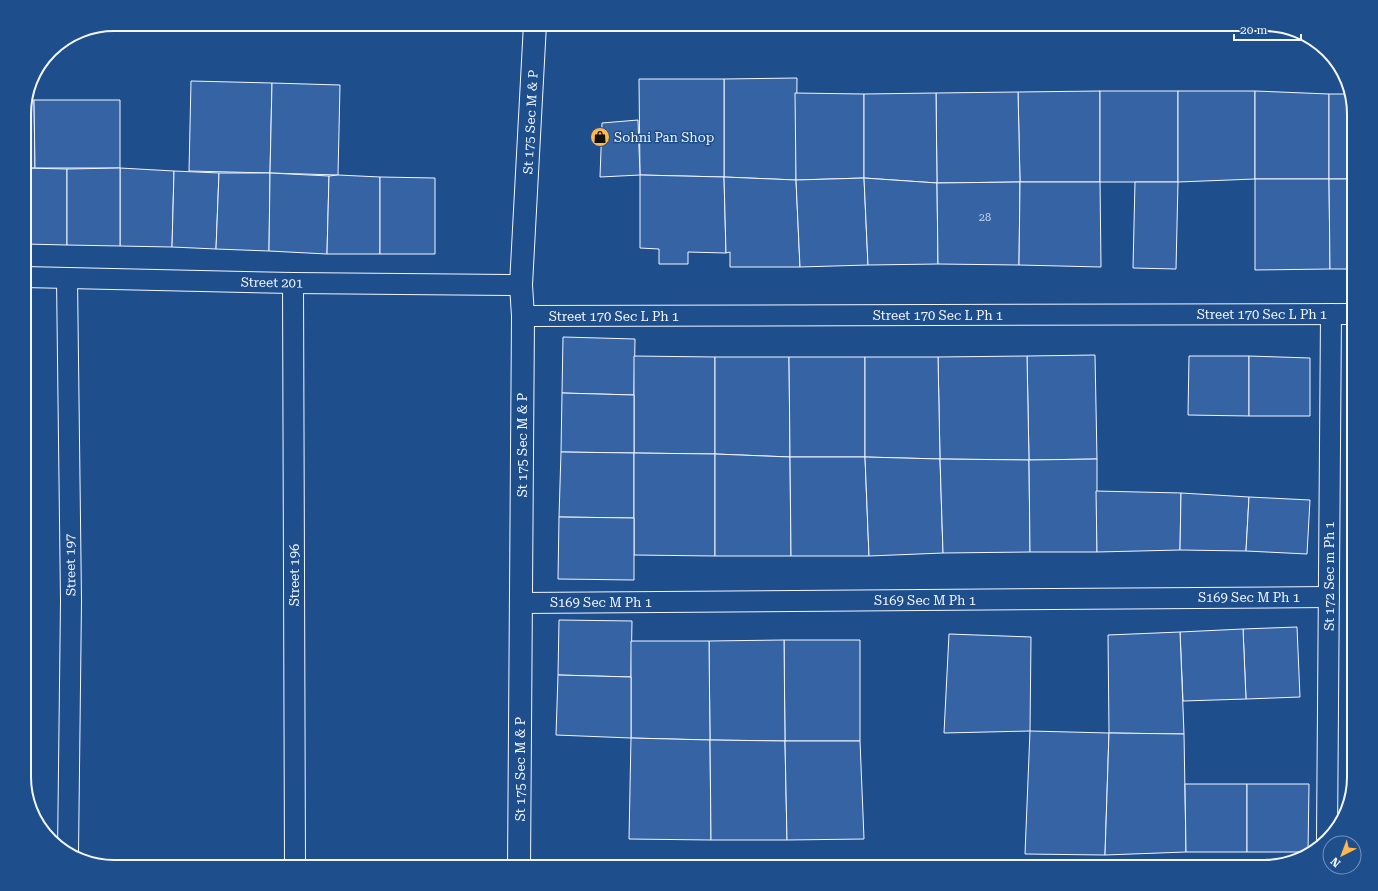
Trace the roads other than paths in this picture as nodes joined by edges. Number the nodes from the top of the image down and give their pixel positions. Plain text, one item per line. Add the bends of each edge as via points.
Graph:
1 (535, 31) edge
2 (31, 277) edge
3 (68, 278) junction
4 (293, 283) junction
5 (521, 285) junction
6 (1331, 314) junction
7 (1347, 314) edge
8 (523, 316) junction
9 (1329, 597) junction
10 (521, 603) junction
11 (1327, 831) edge
12 (68, 846) edge
13 (294, 860) edge
14 (519, 860) edge

1 - 5 street, St 175 Sec M & P
2 - 3 street, Street 201
3 - 4 street, Street 201
3 - 12 street, Street 197 via 71,601
4 - 5 street, Street 201
4 - 13 street, Street 196
5 - 8 street, St 175 Sec M & P
6 - 7 street, Street 170 Sec L Ph 1
6 - 8 street, Street 170 Sec L Ph 1
6 - 9 street, St 172 Sec m Ph 1
8 - 10 street, St 175 Sec M & P
9 - 10 street, S169 Sec M Ph 1
9 - 11 street, St 172 Sec m Ph 1
10 - 14 street, St 175 Sec M & P

